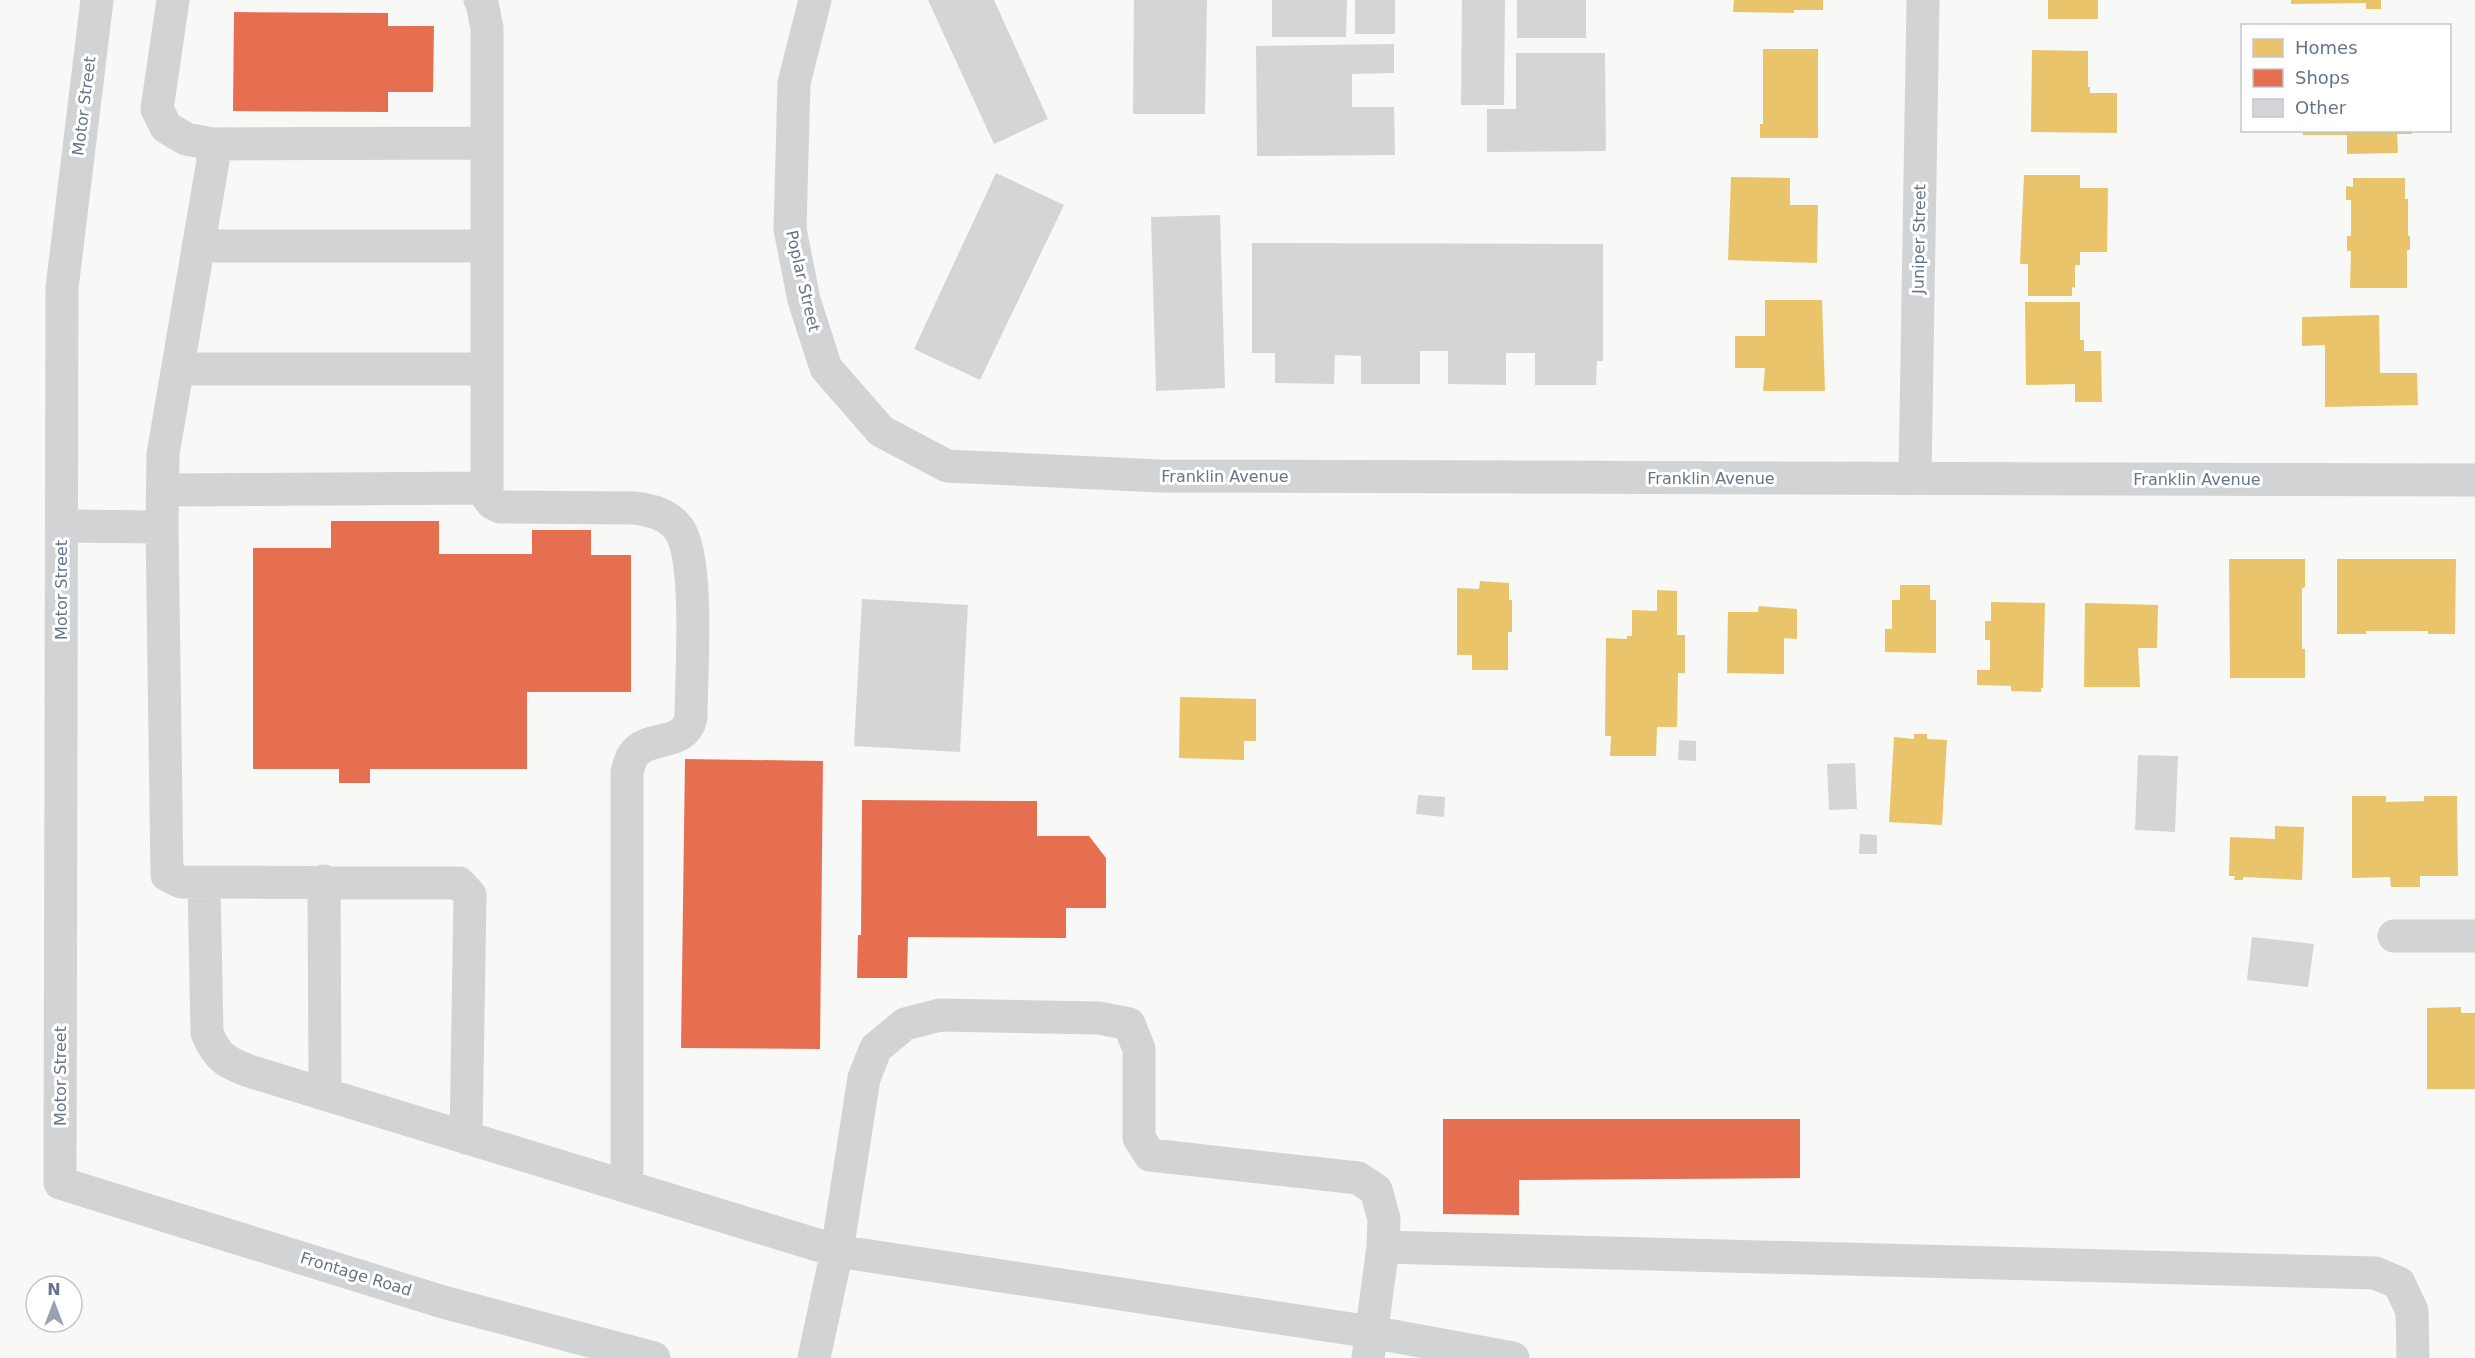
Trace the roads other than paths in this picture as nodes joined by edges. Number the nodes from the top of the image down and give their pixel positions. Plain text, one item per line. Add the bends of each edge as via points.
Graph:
1 (97, 0) edge
2 (173, 0) edge
3 (480, 0) edge
4 (815, 0) edge
5 (1923, 0) edge
6 (487, 143) junction
7 (212, 144) junction
8 (198, 246) junction
9 (487, 246) junction
10 (179, 362) junction
11 (487, 369) junction
12 (947, 465) joint
13 (1915, 478) junction
14 (2475, 480) edge
15 (487, 488) junction
16 (164, 490) junction
17 (62, 526) junction
18 (162, 526) junction
19 (324, 881) junction
20 (204, 882) junction
21 (2394, 936) dead end
22 (2475, 936) edge
23 (320, 1093) junction
24 (466, 1138) junction
25 (60, 1182) joint
26 (621, 1185) junction
27 (1383, 1247) junction
28 (837, 1251) junction
29 (1370, 1345) edge
30 (654, 1358) edge
31 (814, 1358) edge
32 (1513, 1358) edge
33 (2414, 1358) edge

1 - 17 street, Motor Street via 62,288
2 - 7 street via 157,109 166,126 186,139
3 - 6 street via 487,28
4 - 12 street, Poplar Street via 794,82 790,229 804,300 826,368 881,431
5 - 13 street, Juniper Street
6 - 7 street
6 - 9 street
7 - 8 street via 213,160
8 - 9 street
8 - 10 street
9 - 11 street
10 - 11 street via 193,369
10 - 16 street via 164,454
11 - 15 street
12 - 13 street, Franklin Avenue via 1160,476
13 - 14 street, Franklin Avenue
15 - 16 street
15 - 26 street via 487,496 500,507 655,511 677,526 685,540 692,583 691,718 688,727 675,738 648,744 633,754 627,772 627,1172
16 - 18 street
17 - 18 street
17 - 25 street, Motor Street
18 - 20 street via 167,875 181,882
19 - 20 street
19 - 23 street via 325,1084
19 - 24 street via 459,883 470,895
20 - 23 street via 207,1033 214,1051 238,1067
21 - 22 street
23 - 24 street
24 - 26 street
25 - 30 street, Frontage Road via 443,1302
26 - 28 street
27 - 28 street via 1384,1219 1376,1190 1358,1178 1150,1155 1138,1138 1139,1049 1129,1024 1099,1018 940,1015 905,1024 876,1048 864,1078
27 - 29 street
27 - 33 street via 2375,1273 2399,1283 2412,1311
28 - 29 street
28 - 31 street
29 - 32 street

